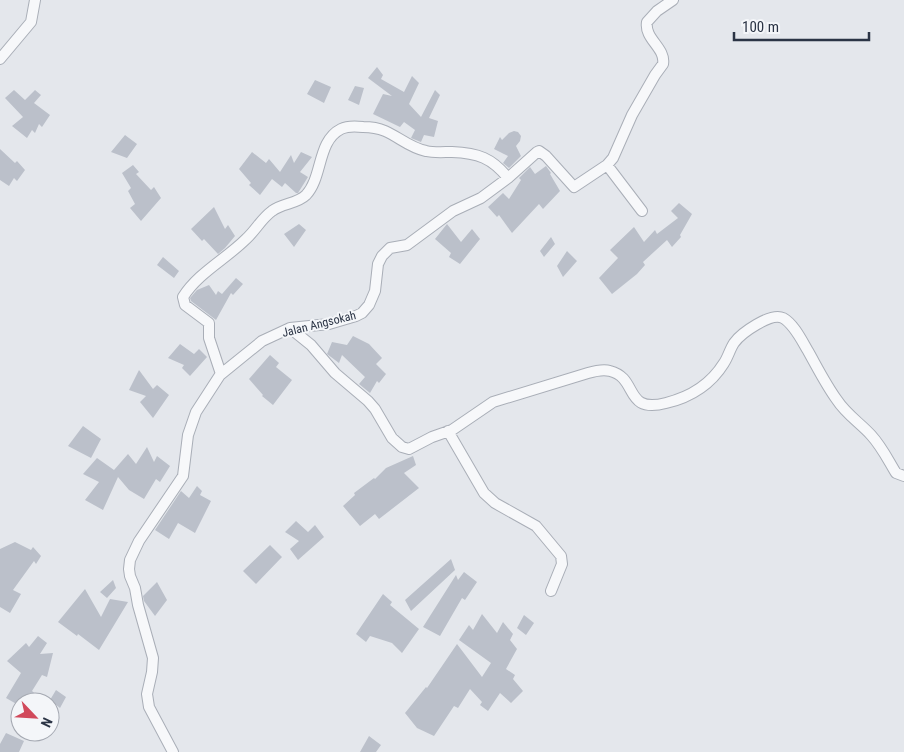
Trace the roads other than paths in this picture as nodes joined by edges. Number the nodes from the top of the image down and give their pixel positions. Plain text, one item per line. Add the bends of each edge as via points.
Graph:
1 (35, 0) edge
2 (673, 0) edge
3 (0, 59) edge
4 (608, 166) junction
5 (508, 178) junction
6 (642, 211) dead end
7 (290, 328) junction
8 (221, 374) junction
9 (448, 432) junction
10 (904, 476) edge
11 (551, 591) dead end
12 (173, 752) edge

1 - 3 street via 31,22
2 - 4 street via 647,22 647,31 663,56 664,64 632,116
4 - 5 street, Jalan Angsokah via 574,187 539,151
4 - 6 street
5 - 7 street, Jalan Angsokah via 481,198 441,219 407,245 390,248 378,264 375,291 362,313 329,324
5 - 8 street via 499,167 478,155 426,151 378,129 358,126 335,133 306,194 264,217 245,240 193,282 183,298 185,305 209,323 208,338
7 - 8 street, Jalan Angsokah via 262,341
7 - 9 street via 311,345 335,373 368,400 402,448 409,449
8 - 12 street, Jalan Angsokah via 192,420 183,476 141,537 130,560 130,576 136,588 153,658 147,698 151,713
9 - 10 street via 492,402 602,370 622,376 635,397 646,406 670,402 699,390 713,379 734,343 774,316 787,322 802,340 844,410 882,448 896,473
9 - 11 street via 484,493 499,506 536,526 561,556 562,564

